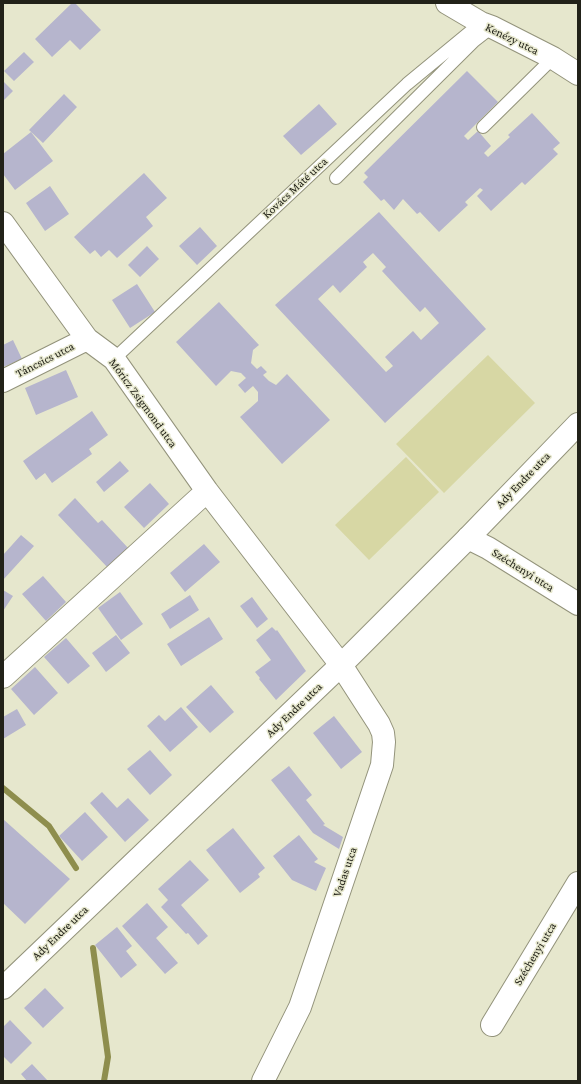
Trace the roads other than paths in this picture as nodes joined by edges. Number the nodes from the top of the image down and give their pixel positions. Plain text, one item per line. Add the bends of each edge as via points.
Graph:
1 (447, 3) edge
2 (486, 25) junction
3 (553, 58) junction
4 (578, 74) edge
5 (483, 127) dead end
6 (336, 178) dead end
7 (3, 223) edge
8 (87, 339) junction
9 (114, 359) junction
10 (3, 381) edge
11 (578, 424) edge
12 (207, 491) junction
13 (468, 538) junction
14 (578, 604) edge
15 (341, 665) junction
16 (3, 677) edge
17 (578, 883) edge
18 (3, 988) edge
19 (492, 1025) dead end
20 (263, 1081) edge

1 - 2 street, Kenézy utca
2 - 3 street, Kenézy utca
2 - 6 lane via 474,41
2 - 9 lane, Kovács Máté utca via 407,84
3 - 4 street, Kenézy utca
3 - 5 lane
7 - 8 street, Móricz Zsigmond utca
8 - 9 street, Móricz Zsigmond utca
8 - 10 street, Táncsics utca
9 - 12 street, Móricz Zsigmond utca
11 - 13 street, Ady Endre utca
12 - 15 street, Móricz Zsigmond utca
12 - 16 street
13 - 14 street, Széchenyi utca
13 - 15 street, Ady Endre utca
15 - 18 street, Ady Endre utca
15 - 20 street, Vadas utca via 383,733 382,765 300,1007
17 - 19 street, Széchenyi utca

